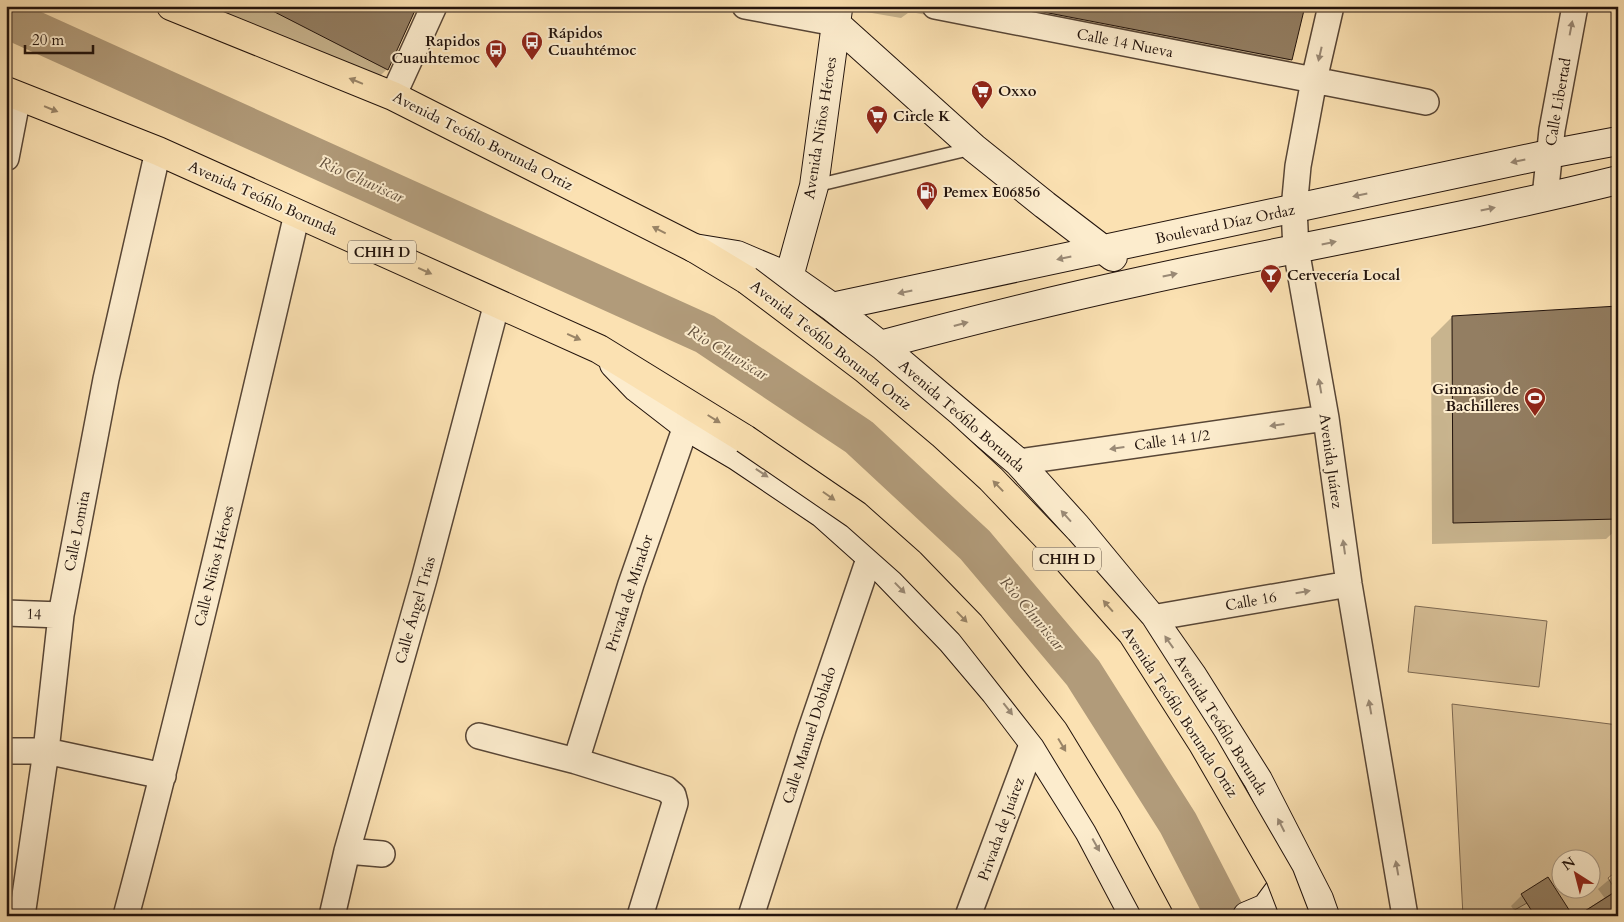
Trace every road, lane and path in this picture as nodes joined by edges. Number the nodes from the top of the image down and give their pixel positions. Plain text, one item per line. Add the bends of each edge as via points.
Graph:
1 (171, 6) edge
2 (434, 6) edge
3 (745, 6) edge
4 (935, 6) edge
5 (1331, 6) edge
6 (1575, 6) edge
7 (837, 14) edge
8 (1314, 80) junction
9 (12, 93) edge
10 (393, 96) junction
11 (1426, 102) dead end
12 (1618, 141) edge
13 (974, 148) junction
14 (158, 151) junction
15 (1549, 154) junction
16 (6, 158) edge
17 (1618, 180) edge
18 (814, 186) junction
19 (1545, 198) junction
20 (1294, 209) junction
21 (297, 214) junction
22 (694, 248) junction
23 (1105, 249) junction
24 (1296, 250) junction
25 (789, 277) junction
26 (1142, 281) junction
27 (497, 303) junction
28 (832, 307) junction
29 (880, 345) junction
30 (599, 349) junction
31 (1326, 418) junction
32 (686, 426) junction
33 (1018, 462) junction
34 (870, 556) junction
35 (1349, 584) junction
36 (6, 613) edge
37 (61, 615) junction
38 (1152, 618) junction
39 (478, 736) dead end
40 (1033, 742) junction
41 (6, 750) edge
42 (46, 751) junction
43 (576, 760) junction
44 (163, 776) junction
45 (347, 851) junction
46 (382, 854) dead end
47 (1297, 857) junction
48 (1132, 910) edge
49 (1256, 912) edge
50 (22, 916) edge
51 (126, 916) edge
52 (332, 916) edge
53 (640, 916) edge
54 (751, 916) edge
55 (968, 916) edge
56 (1159, 916) edge
57 (1174, 916) edge
58 (1295, 916) edge
59 (1325, 916) edge
60 (1405, 916) edge

10 -> 1 main road, Avenida Teófilo Borunda Ortiz / CHIH D
2 - 10 street
3 - 7 street
4 - 8 street, Calle 14 Nueva
5 -> 8 street, Avenida Juárez
15 -> 6 street, Calle Libertad
7 - 13 main road
7 - 18 main road, Avenida Niños Héroes
8 - 11 street, Calle 14 Nueva
8 - 20 street, Avenida Juárez via 1298,166
9 -> 14 main road, Avenida Teófilo Borunda / CHIH D
9 - 16 street
22 -> 10 main road, Avenida Teófilo Borunda Ortiz / CHIH D
12 - 15 main road, Boulevard Díaz Ordaz
13 - 18 lane
13 - 23 main road via 1045,206
14 - 21 main road, Avenida Teófilo Borunda / CHIH D
14 - 37 street, Calle Lomita via 106,379
15 - 19 street, Calle Libertad
15 -> 20 main road, Boulevard Díaz Ordaz
17 - 19 main road
18 - 25 main road, Avenida Niños Héroes
24 -> 19 main road
20 - 23 main road, Boulevard Díaz Ordaz
20 - 24 street, Avenida Juárez
21 -> 27 main road, Avenida Teófilo Borunda / CHIH D
21 - 44 street, Calle Niños Héroes
22 - 25 main road, Avenida Teófilo Borunda via 737,255
58 -> 22 main road, Avenida Teófilo Borunda Ortiz / CHIH D, bridge via 1266,852 1203,744 1132,633 1051,542 991,479 865,370 747,280
23 - 26 main road
23 -> 28 main road, Boulevard Díaz Ordaz
26 -> 24 main road
31 -> 24 street, Avenida Juárez
25 - 28 main road, Avenida Teófilo Borunda
29 -> 26 main road
27 -> 30 main road, Avenida Teófilo Borunda / CHIH D
27 - 45 street, Calle Ángel Trías via 424,580
28 - 29 main road, Avenida Teófilo Borunda
29 - 33 main road, Avenida Teófilo Borunda
30 - 32 main road, Avenida Teófilo Borunda via 637,388
30 -> 56 main road, Avenida Teófilo Borunda / CHIH D, bridge via 745,439 856,515 910,563 970,624 1054,732 1107,819
31 -> 33 street, Calle 14 1/2
35 -> 31 street, Avenida Juárez
32 -> 34 main road, Avenida Teófilo Borunda via 823,514
32 - 43 street, Privada de Mirador via 631,584
38 -> 33 main road, Avenida Teófilo Borunda
34 -> 40 main road, Avenida Teófilo Borunda via 951,640
34 - 54 street, Calle Manuel Doblado
38 -> 35 street, Calle 16
60 -> 35 street, Avenida Juárez
36 - 37 street, 14
37 - 42 street, Calle Lomita
47 -> 38 main road, Avenida Teófilo Borunda via 1258,780 1192,674
39 - 43 street
40 -> 48 main road, Avenida Teófilo Borunda via 1089,832
40 - 55 street, Privada de Juárez
41 - 42 street
42 - 44 street
42 - 50 street, Calle Lomita
43 - 53 street via 666,789 672,795 675,803
44 - 51 street, Calle Niños Héroes
45 - 46 street
45 - 52 street, Calle Ángel Trías
47 - 49 main road via 1283,885
47 - 59 main road, Avenida Teófilo Borunda
48 - 57 main road

